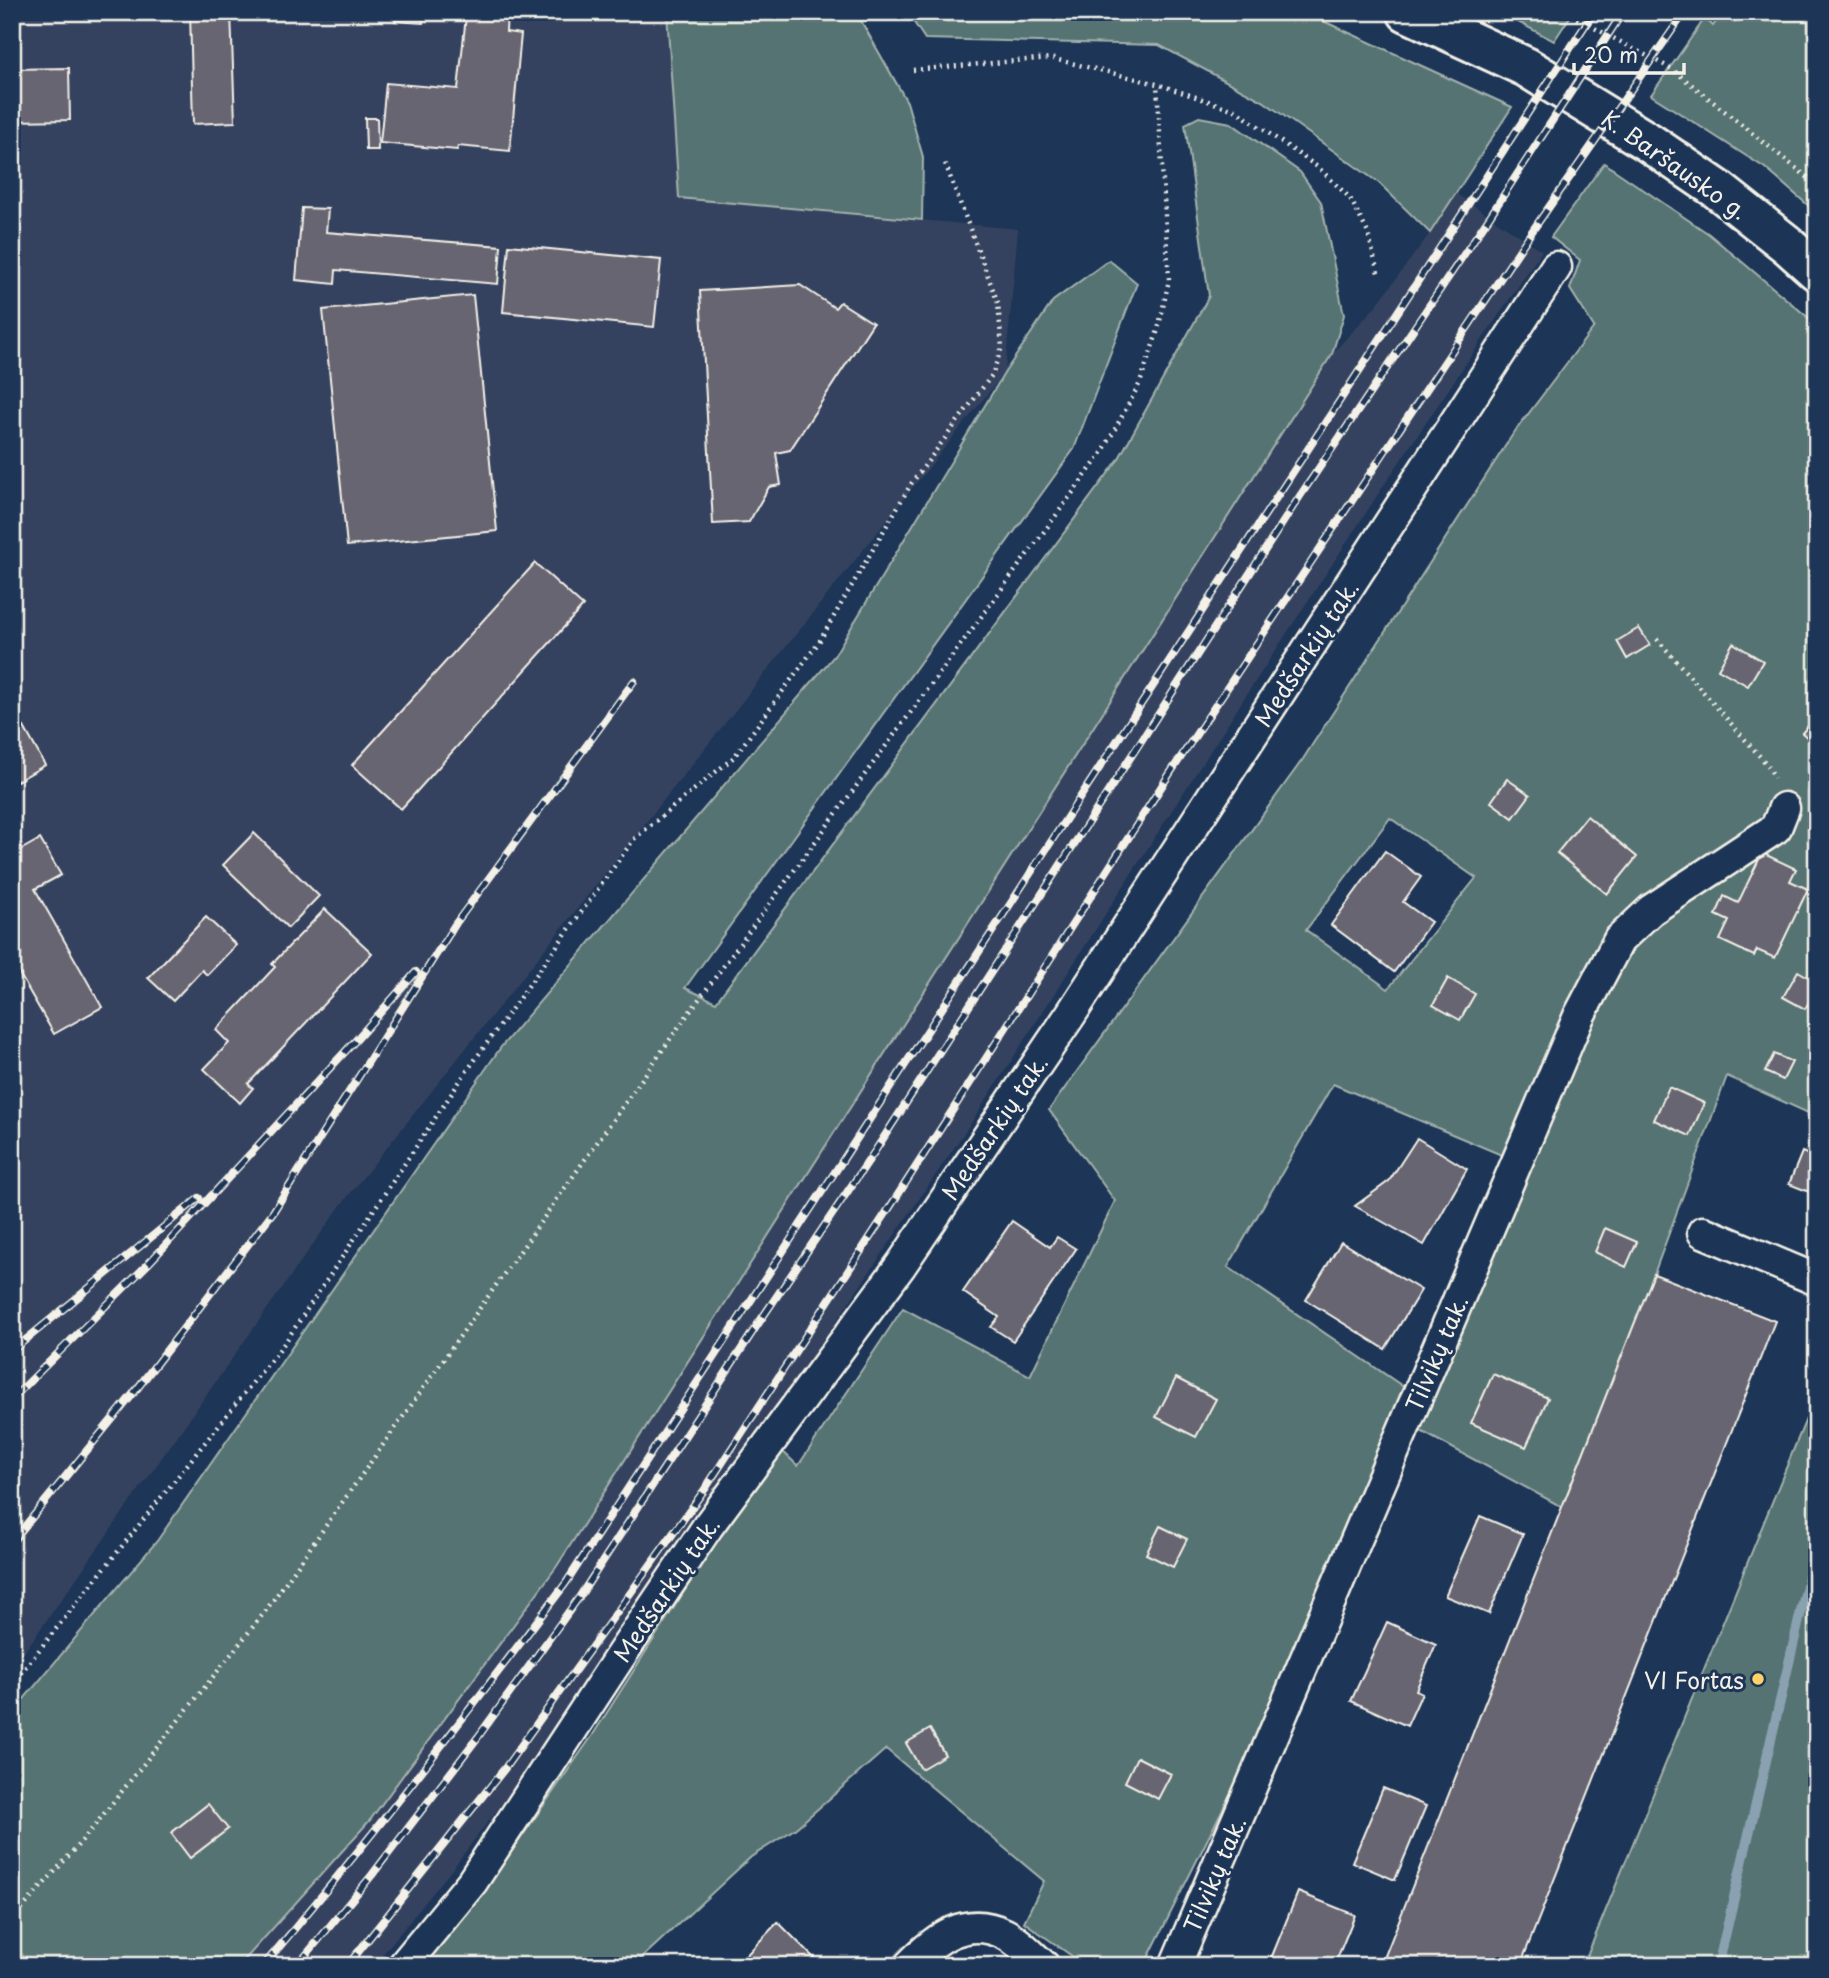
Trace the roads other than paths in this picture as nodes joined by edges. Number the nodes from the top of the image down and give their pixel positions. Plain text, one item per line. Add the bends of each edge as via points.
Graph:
1 (1407, 12) edge
2 (1556, 267) dead end
3 (1817, 271) edge
4 (1784, 808) road end
5 (1703, 1232) dead end
6 (1817, 1280) edge
7 (403, 1966) edge
8 (909, 1966) edge
9 (1044, 1966) edge
10 (1175, 1966) edge

1 - 3 main road, K. Baršausko g. via 1526,66 1648,142 1717,189
2 - 7 street, Medšarkių tak. via 1071,1014 901,1265 708,1526 472,1882
4 - 10 street, Tilvikų tak. via 1776,828 1651,911 1619,940 1579,1016
5 - 6 street
8 - 9 street via 925,1948 952,1931 981,1925 1008,1935

